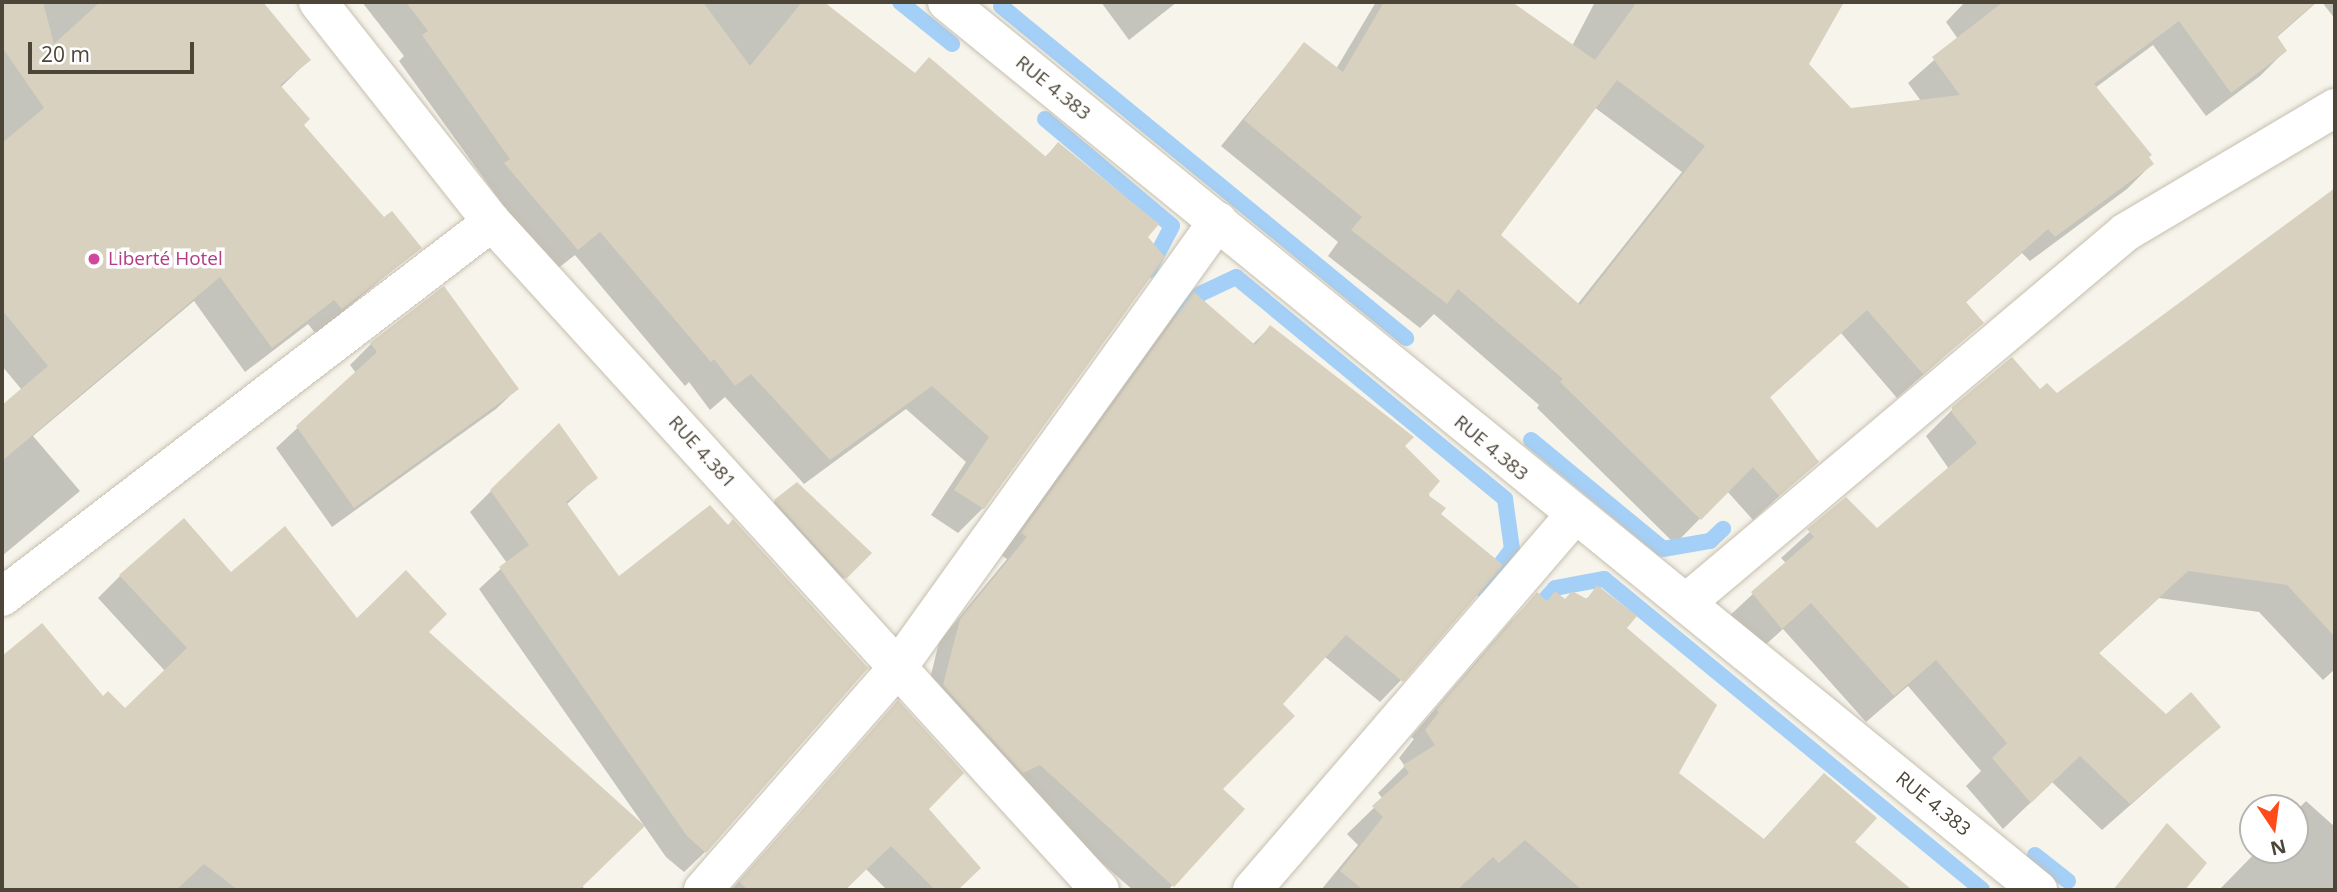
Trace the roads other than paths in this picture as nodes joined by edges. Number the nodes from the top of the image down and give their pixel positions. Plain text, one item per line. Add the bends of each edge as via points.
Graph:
1 (318, 2) edge
2 (947, 2) edge
3 (2335, 108) edge
4 (1217, 221) junction
5 (492, 222) junction
6 (1574, 516) junction
7 (2, 597) edge
8 (1687, 602) junction
9 (898, 667) junction
10 (703, 890) edge
11 (1100, 890) edge
12 (1252, 890) edge
13 (2038, 890) edge

1 - 5 street, RUE 4.381
2 - 4 street, RUE 4.383
3 - 8 street via 2126,232
4 - 6 street, RUE 4.383
4 - 9 street
5 - 7 street
5 - 9 street, RUE 4.381
6 - 8 street, RUE 4.383
6 - 12 street
8 - 13 street, RUE 4.383
9 - 10 street
9 - 11 street, RUE 4.381

